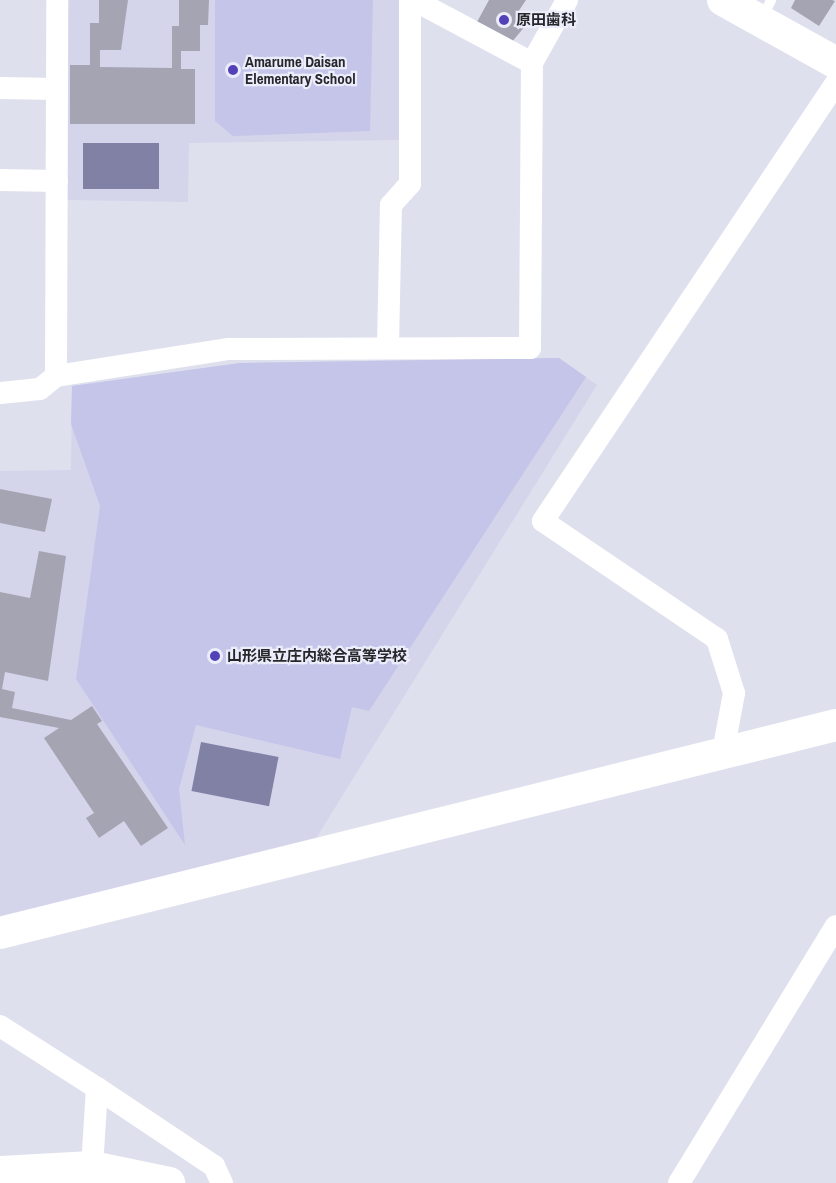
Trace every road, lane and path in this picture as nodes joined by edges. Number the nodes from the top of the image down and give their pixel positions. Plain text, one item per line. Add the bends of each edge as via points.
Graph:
1 (57, 0) edge
2 (412, 0) edge
3 (567, 0) edge
4 (723, 0) edge
5 (766, 11) edge
6 (532, 63) junction
7 (836, 63) edge
8 (836, 83) edge
9 (0, 88) edge
10 (57, 89) junction
11 (0, 180) edge
12 (57, 181) junction
13 (388, 346) junction
14 (56, 376) junction
15 (0, 393) edge
16 (836, 725) edge
17 (723, 752) junction
18 (836, 926) edge
19 (0, 933) edge
20 (0, 1026) edge
21 (97, 1088) junction
22 (92, 1167) junction
23 (0, 1172) edge
24 (169, 1183) edge
25 (222, 1183) edge
26 (679, 1183) edge

1 - 10 street
2 - 6 street
2 - 13 street via 410,184 390,205
3 - 6 street
4 - 5 street
5 - 7 street
6 - 13 street via 530,348
8 - 17 street via 543,520 717,639 734,693
9 - 10 street
10 - 12 street
11 - 12 street
12 - 14 street
13 - 14 street via 229,349
14 - 15 street via 40,389
16 - 17 street
17 - 19 street
18 - 26 street
20 - 21 street
21 - 22 street
21 - 25 street via 214,1166
22 - 23 street
22 - 24 street

